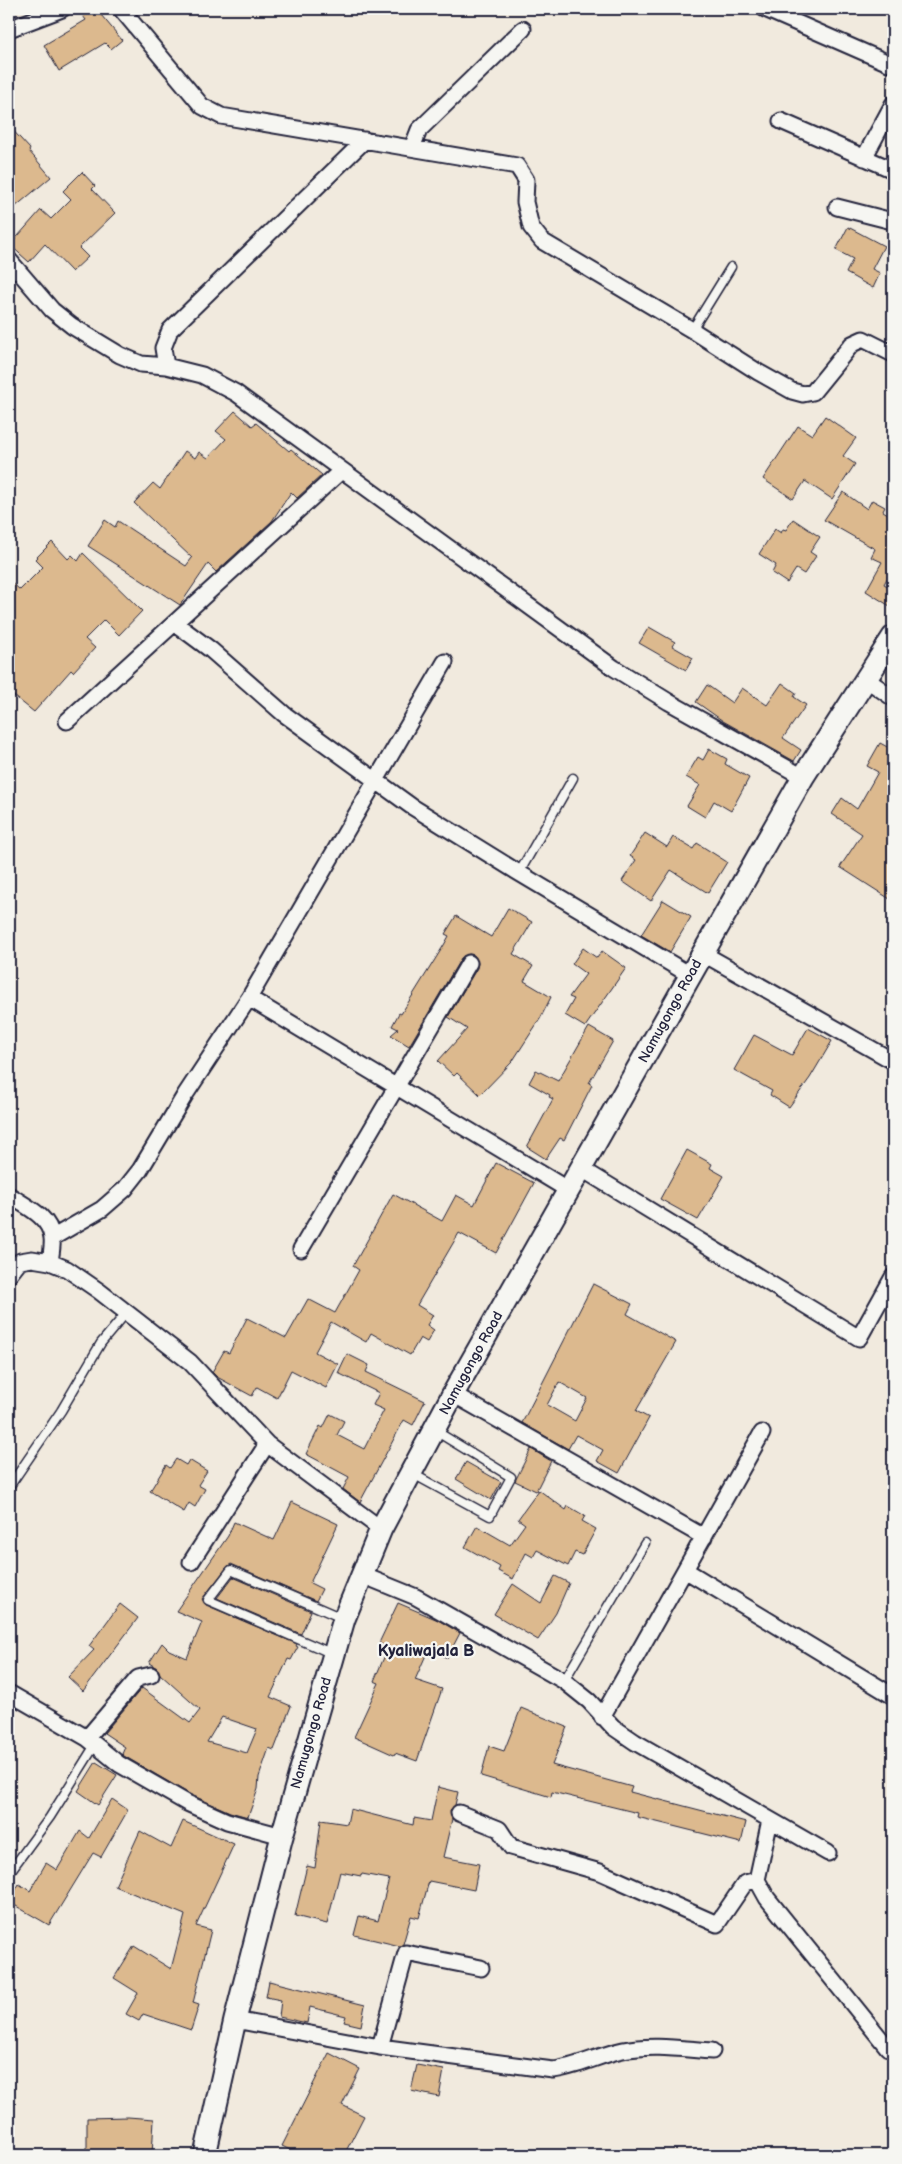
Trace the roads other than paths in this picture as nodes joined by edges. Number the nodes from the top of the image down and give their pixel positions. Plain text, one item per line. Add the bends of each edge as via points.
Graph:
1 (62, 9) edge
2 (121, 9) edge
3 (765, 9) edge
4 (9, 29) edge
5 (523, 29) dead end
6 (893, 65) edge
7 (893, 104) edge
8 (781, 121) dead end
9 (365, 140) junction
10 (412, 148) junction
11 (864, 158) junction
12 (893, 170) edge
13 (837, 207) dead end
14 (893, 219) edge
15 (9, 260) edge
16 (731, 267) dead end
17 (692, 330) junction
18 (893, 354) edge
19 (166, 366) junction
20 (340, 471) junction
21 (176, 624) junction
22 (893, 637) edge
23 (445, 662) dead end
24 (866, 679) junction
25 (893, 698) edge
26 (67, 721) dead end
27 (803, 777) junction
28 (574, 778) dead end
29 (375, 780) junction
30 (519, 873) junction
31 (702, 953) junction
32 (470, 963) dead end
33 (690, 974) junction
34 (249, 998) junction
35 (893, 1061) edge
36 (397, 1087) junction
37 (582, 1169) junction
38 (570, 1191) junction
39 (9, 1195) edge
40 (52, 1238) junction
41 (301, 1249) dead end
42 (50, 1262) junction
43 (9, 1275) edge
44 (893, 1277) edge
45 (126, 1312) junction
46 (453, 1394) junction
47 (434, 1430) junction
48 (762, 1433) dead end
49 (267, 1444) junction
50 (411, 1473) junction
51 (9, 1487) edge
52 (381, 1530) junction
53 (704, 1537) junction
54 (645, 1543) dead end
55 (191, 1562) dead end
56 (685, 1570) junction
57 (362, 1575) junction
58 (344, 1619) junction
59 (333, 1654) junction
60 (151, 1675) dead end
61 (564, 1681) junction
62 (9, 1693) edge
63 (893, 1696) edge
64 (602, 1717) junction
65 (91, 1742) junction
66 (459, 1813) dead end
67 (770, 1820) junction
68 (282, 1836) junction
69 (828, 1853) dead end
70 (9, 1873) edge
71 (757, 1880) junction
72 (481, 1968) dead end
73 (235, 2020) junction
74 (380, 2047) junction
75 (888, 2048) dead end
76 (712, 2050) dead end
77 (205, 2155) edge

1 - 4 street
2 - 9 street via 202,106 221,116
3 - 6 street
5 - 10 street via 419,130
7 - 11 street
8 - 11 street
9 - 10 street
9 - 19 street via 170,330 163,348
10 - 17 street via 517,166 526,180 525,202 531,227 542,241
11 - 12 street
13 - 14 street
15 - 19 street via 52,310 72,326 141,364
16 - 17 lane
17 - 18 street via 758,372 803,394 818,388 852,344 863,339
19 - 20 street via 202,375 236,393
20 - 21 street
20 - 27 street via 614,668
21 - 26 street
21 - 29 street via 284,714
22 - 24 main road, Namugongo Road
23 - 29 street
24 - 25 street
24 - 27 main road, Namugongo Road
27 - 31 main road, Namugongo Road
28 - 30 lane
29 - 30 street
29 - 34 street
30 - 33 street
31 - 33 main road, Namugongo Road
31 - 35 street
32 - 36 street
33 - 37 main road, Namugongo Road
34 - 36 street
34 - 40 street via 125,1189 102,1209
36 - 38 street
36 - 41 street
37 - 38 main road, Namugongo Road
37 - 44 street via 859,1338
38 - 46 main road, Namugongo Road
39 - 40 street via 39,1214 49,1226
40 - 42 street
42 - 43 street via 32,1259 20,1262
42 - 45 street via 67,1269
45 - 49 street via 190,1362
45 - 51 lane via 101,1343 61,1411
46 - 47 main road, Namugongo Road
46 - 53 street
47 - 50 main road, Namugongo Road
47 - 50 lane via 511,1477 490,1516
48 - 53 street
49 - 52 street
49 - 55 street
50 - 52 main road, Namugongo Road
52 - 57 main road, Namugongo Road
53 - 56 street
54 - 61 lane
56 - 63 street
56 - 64 street
57 - 58 main road, Namugongo Road
57 - 61 street via 416,1597
58 - 59 main road, Namugongo Road
58 - 59 lane via 231,1570 208,1600
59 - 68 main road, Namugongo Road
60 - 65 street via 138,1678
61 - 64 street via 589,1701
62 - 65 street
64 - 67 street via 635,1742
65 - 68 street via 119,1764 187,1803 226,1821
65 - 70 lane via 50,1817
66 - 71 street via 499,1829 511,1847 600,1872 717,1924 745,1883
67 - 69 street
67 - 71 street
68 - 73 main road, Namugongo Road
71 - 75 street via 766,1898
72 - 74 street via 406,1953
73 - 74 street
73 - 77 main road, Namugongo Road
74 - 76 street via 553,2070 623,2050

